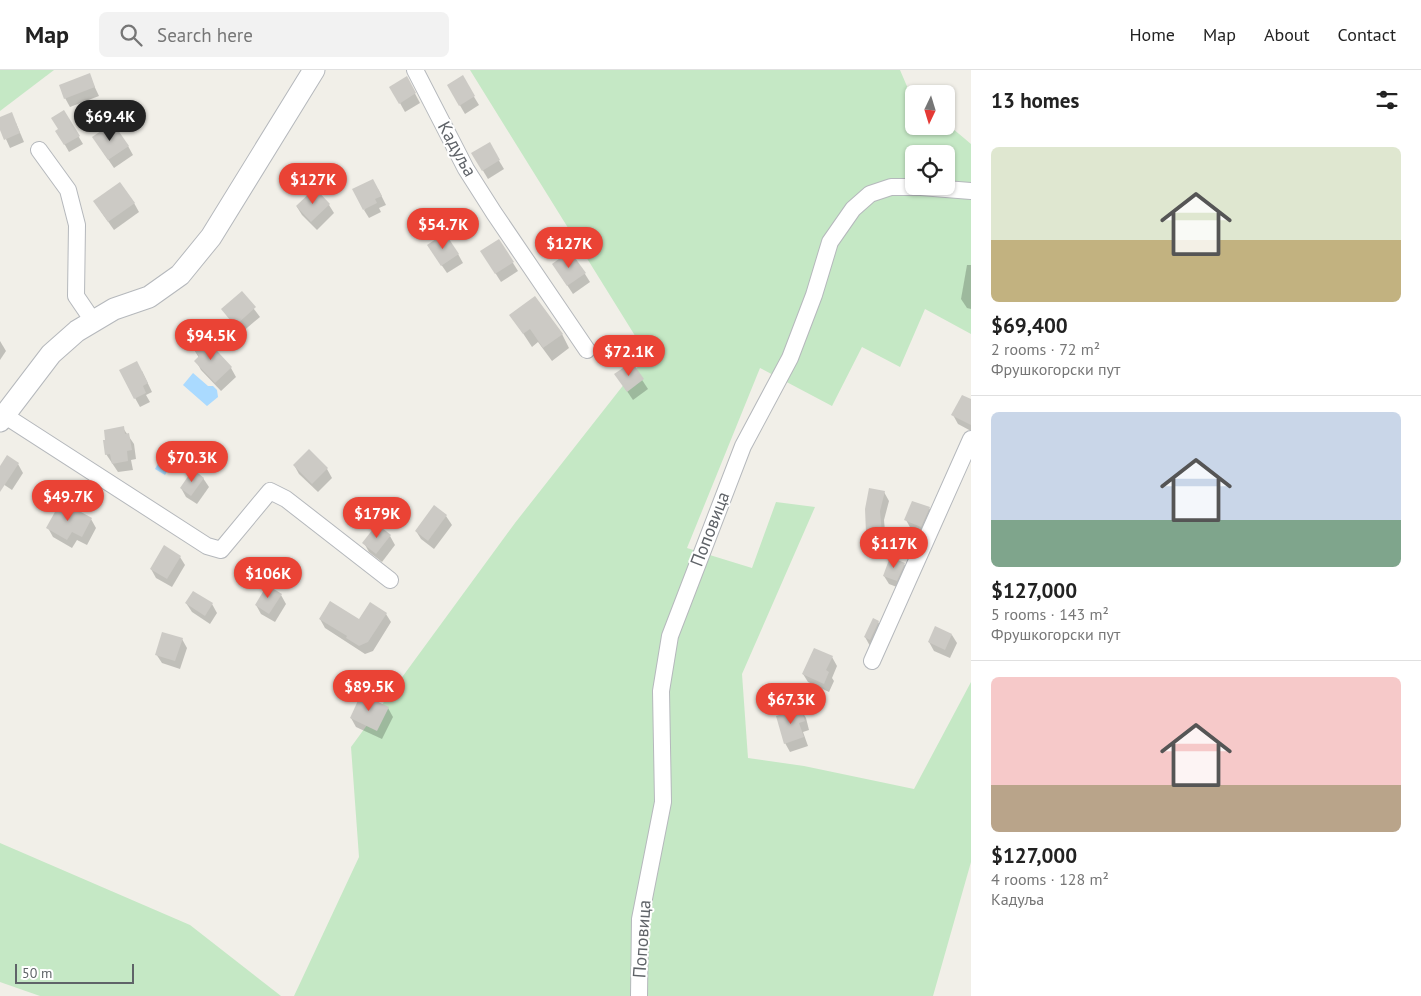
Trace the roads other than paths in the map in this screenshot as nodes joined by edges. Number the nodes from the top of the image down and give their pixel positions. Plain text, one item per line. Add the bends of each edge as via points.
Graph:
1 (314, 70) edge
2 (415, 70) edge
3 (39, 150) dead end
4 (971, 191) edge
5 (93, 321) junction
6 (587, 350) dead end
7 (2, 418) edge
8 (971, 439) edge
9 (390, 580) dead end
10 (872, 661) dead end
11 (639, 996) edge

1 - 5 street via 211,237 180,275 149,297 114,309
2 - 6 street, Кадуља via 466,169
3 - 5 street via 68,190 77,225 76,296
4 - 11 street, Поповица via 890,187 870,194 853,209 830,242 790,358 743,446 670,636 661,691 663,802 640,919
5 - 7 street via 51,354
7 - 9 street via 207,546 221,550 270,491 286,499
8 - 10 street

